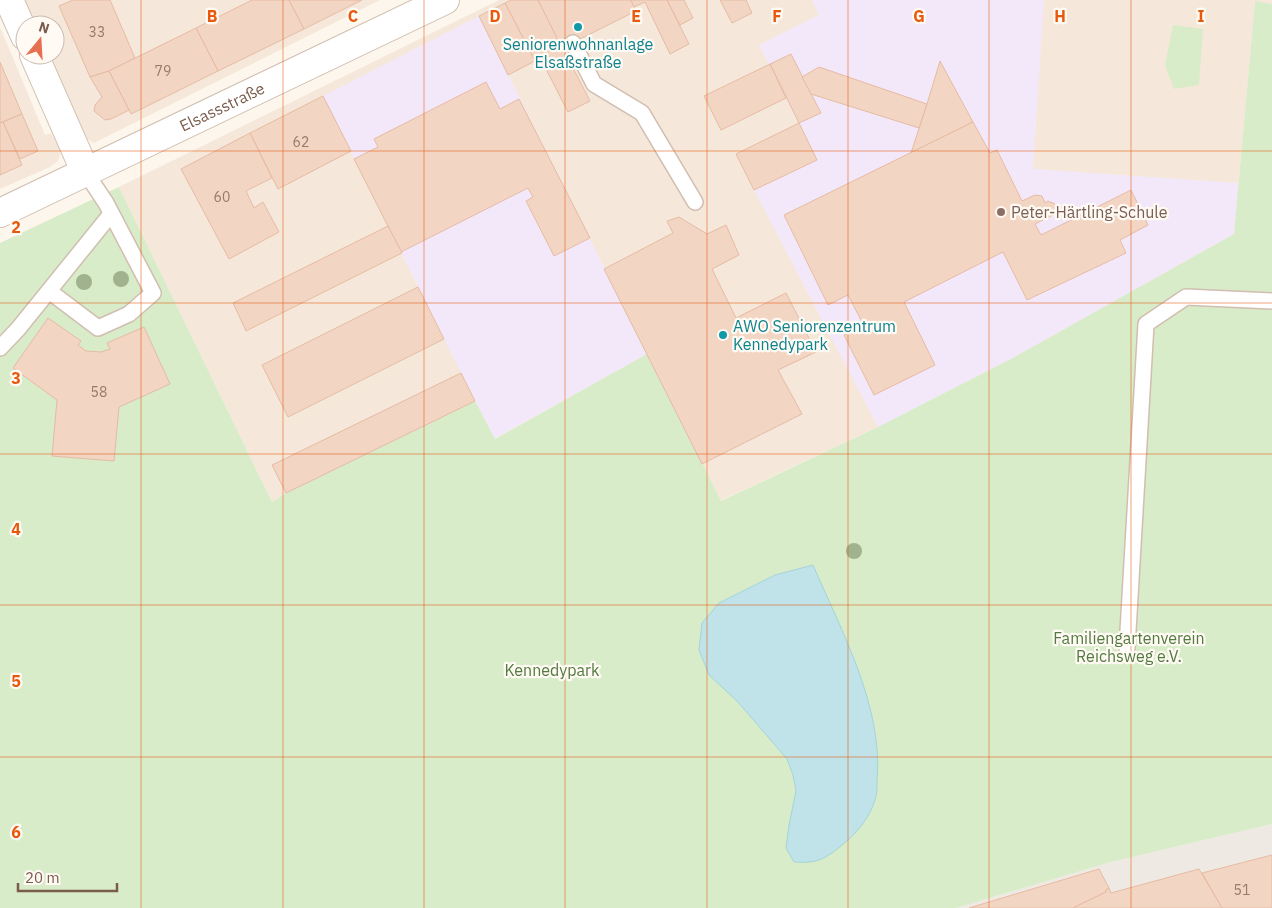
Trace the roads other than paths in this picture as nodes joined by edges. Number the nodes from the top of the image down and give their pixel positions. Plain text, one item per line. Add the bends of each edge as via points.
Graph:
1 (9, 0) edge
2 (445, 0) edge
3 (16, 15) edge
4 (573, 43) dead end
5 (38, 65) edge
6 (86, 173) junction
7 (695, 202) dead end
8 (0, 213) edge
9 (111, 214) junction
10 (49, 291) junction
11 (1272, 301) edge
12 (0, 348) edge
13 (1127, 648) dead end

1 - 3 street
2 - 6 street, Elsassstraße
4 - 7 lane via 594,84 642,113
5 - 6 street
6 - 8 street, Elsassstraße
6 - 9 lane
9 - 10 lane
9 - 10 lane via 153,293 129,314 98,328
10 - 12 lane
11 - 13 lane via 1186,298 1146,324

